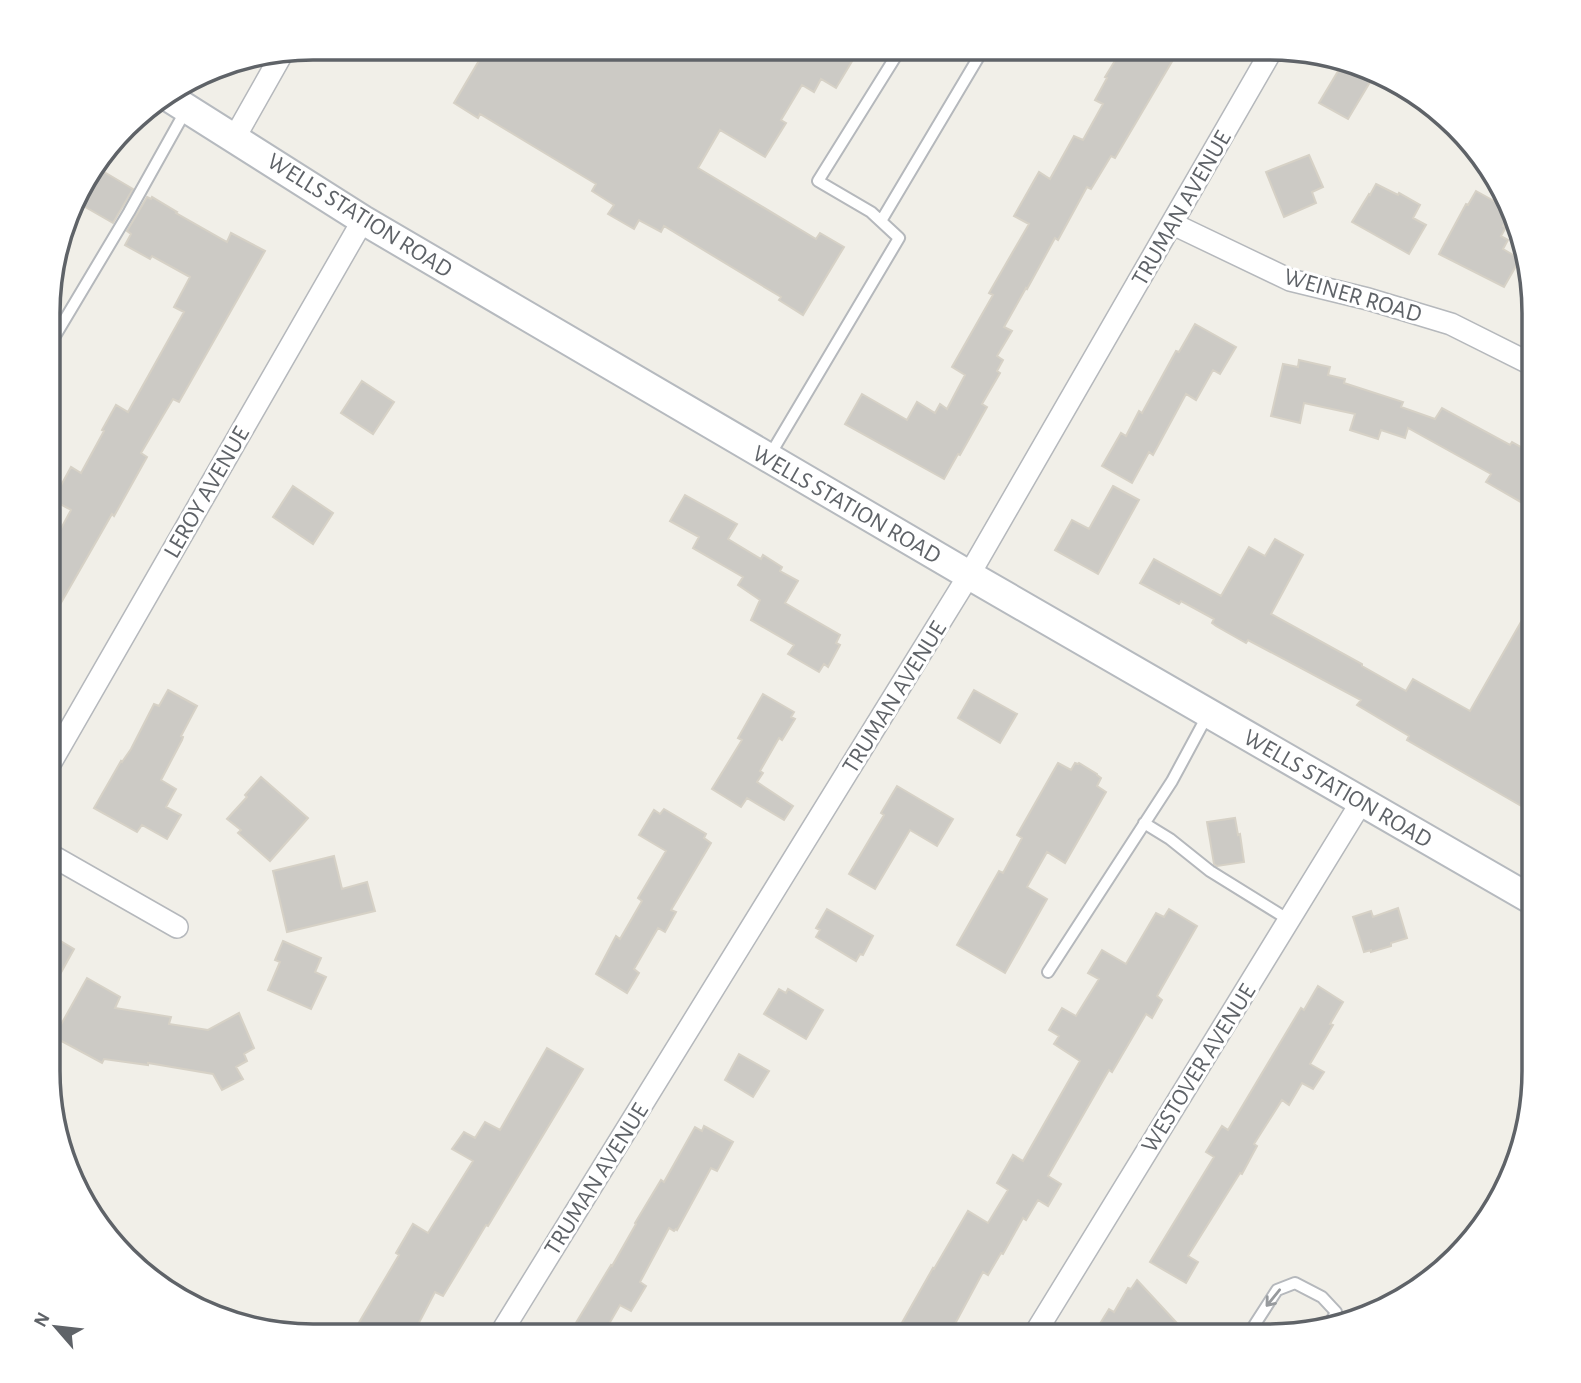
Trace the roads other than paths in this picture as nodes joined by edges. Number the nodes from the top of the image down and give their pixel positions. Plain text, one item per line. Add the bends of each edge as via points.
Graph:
1 (894, 60) edge
2 (977, 60) edge
3 (1266, 60) edge
4 (277, 62) edge
5 (177, 102) edge
6 (234, 137) junction
7 (363, 220) junction
8 (881, 221) junction
9 (1173, 224) junction
10 (60, 328) edge
11 (1522, 360) edge
12 (769, 458) junction
13 (970, 575) junction
14 (1209, 713) junction
15 (60, 747) edge
16 (1362, 801) junction
17 (1144, 823) junction
18 (60, 860) edge
19 (1522, 894) edge
20 (1289, 920) junction
21 (177, 927) dead end
22 (1048, 972) dead end
23 (1334, 1315) edge
24 (506, 1324) edge
25 (1041, 1324) edge
26 (1255, 1324) edge

1 - 8 lane via 818,181
2 - 8 lane
3 - 9 street, TRUMAN AVENUE
4 - 6 street
5 - 6 street, WELLS STATION ROAD
5 - 10 lane via 129,212
6 - 7 street, WELLS STATION ROAD
7 - 12 street, WELLS STATION ROAD
7 - 15 street, LEROY AVENUE
8 - 12 lane via 899,238
9 - 11 street, WEINER ROAD via 1290,280 1451,324
9 - 13 street, TRUMAN AVENUE
12 - 13 street, WELLS STATION ROAD
13 - 14 street, WELLS STATION ROAD
13 - 24 street, TRUMAN AVENUE
14 - 16 street, WELLS STATION ROAD
14 - 17 lane
16 - 19 street, WELLS STATION ROAD
16 - 20 street, WESTOVER AVENUE
17 - 20 lane
17 - 22 lane
18 - 21 street
20 - 25 street, WESTOVER AVENUE
23 -> 26 lane via 1322,1297 1295,1283 1277,1290

